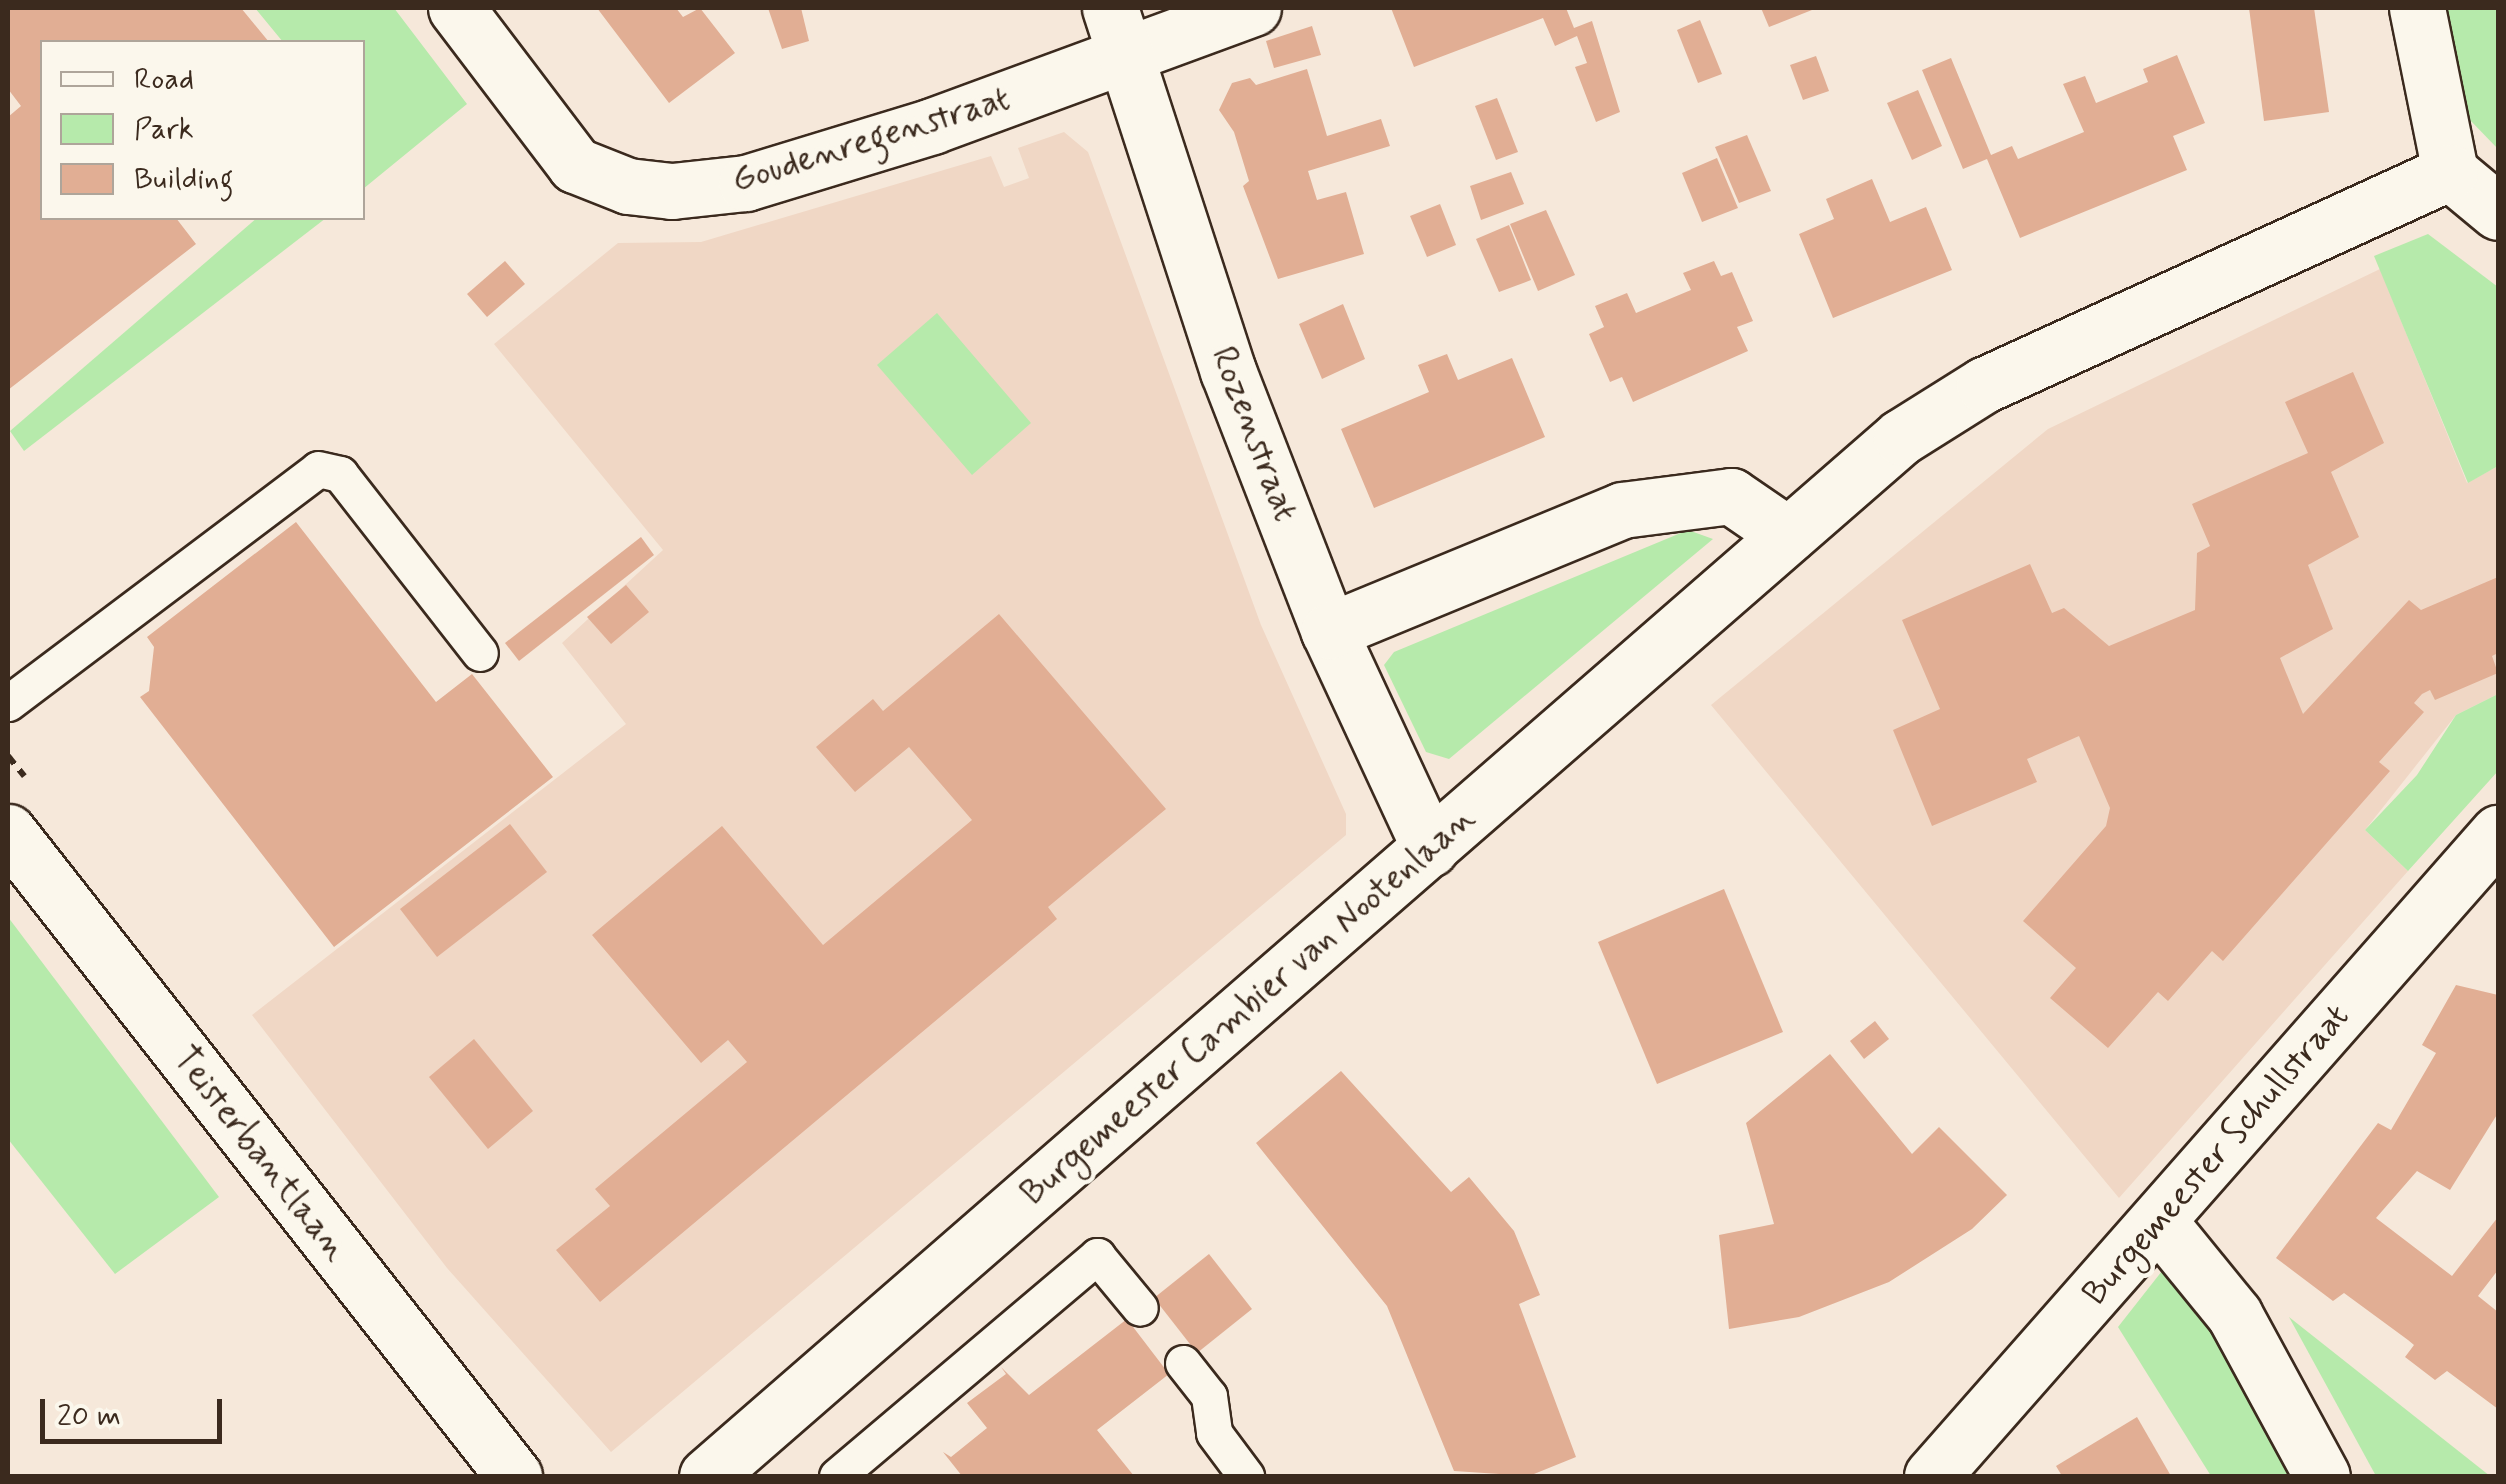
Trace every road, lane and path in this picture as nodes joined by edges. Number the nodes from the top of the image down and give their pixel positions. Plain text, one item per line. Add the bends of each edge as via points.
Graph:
1 (456, 8) edge
2 (1110, 8) edge
3 (1253, 8) edge
4 (2417, 8) edge
5 (1122, 60) junction
6 (2450, 172) junction
7 (2498, 212) edge
8 (1788, 535) junction
9 (1330, 631) junction
10 (480, 654) dead end
11 (8, 703) edge
12 (8, 832) edge
13 (2498, 832) edge
14 (1430, 848) junction
15 (2159, 1222) junction
16 (1140, 1308) dead end
17 (1183, 1363) dead end
18 (514, 1476) edge
19 (707, 1476) edge
20 (837, 1476) edge
21 (1246, 1476) edge
22 (1932, 1476) edge
23 (2322, 1476) edge

1 - 5 street, Goudenregenstraat via 575,164 628,186 672,191 746,183
2 - 5 street, Rozenstraat
3 - 5 street, Goudenregenstraat
4 - 6 street
5 - 9 street, Rozenstraat via 1228,371
6 - 7 street
6 - 8 street, Burgemeester Cambier van Nootenlaan via 1984,385 1901,437
8 - 9 street via 1731,496 1622,510
8 - 14 street, Burgemeester Cambier van Nootenlaan
9 - 14 street, Rozenstraat
10 - 11 lane via 340,474 318,469
12 - 18 street, Teisterbantlaan
13 - 15 street, Burgemeester Schullstraat
14 - 19 street, Burgemeester Cambier van Nootenlaan
15 - 22 street, Burgemeester Schullstraat
15 - 23 street via 2234,1314
16 - 20 lane via 1098,1256
17 - 21 lane via 1210,1396 1214,1433

